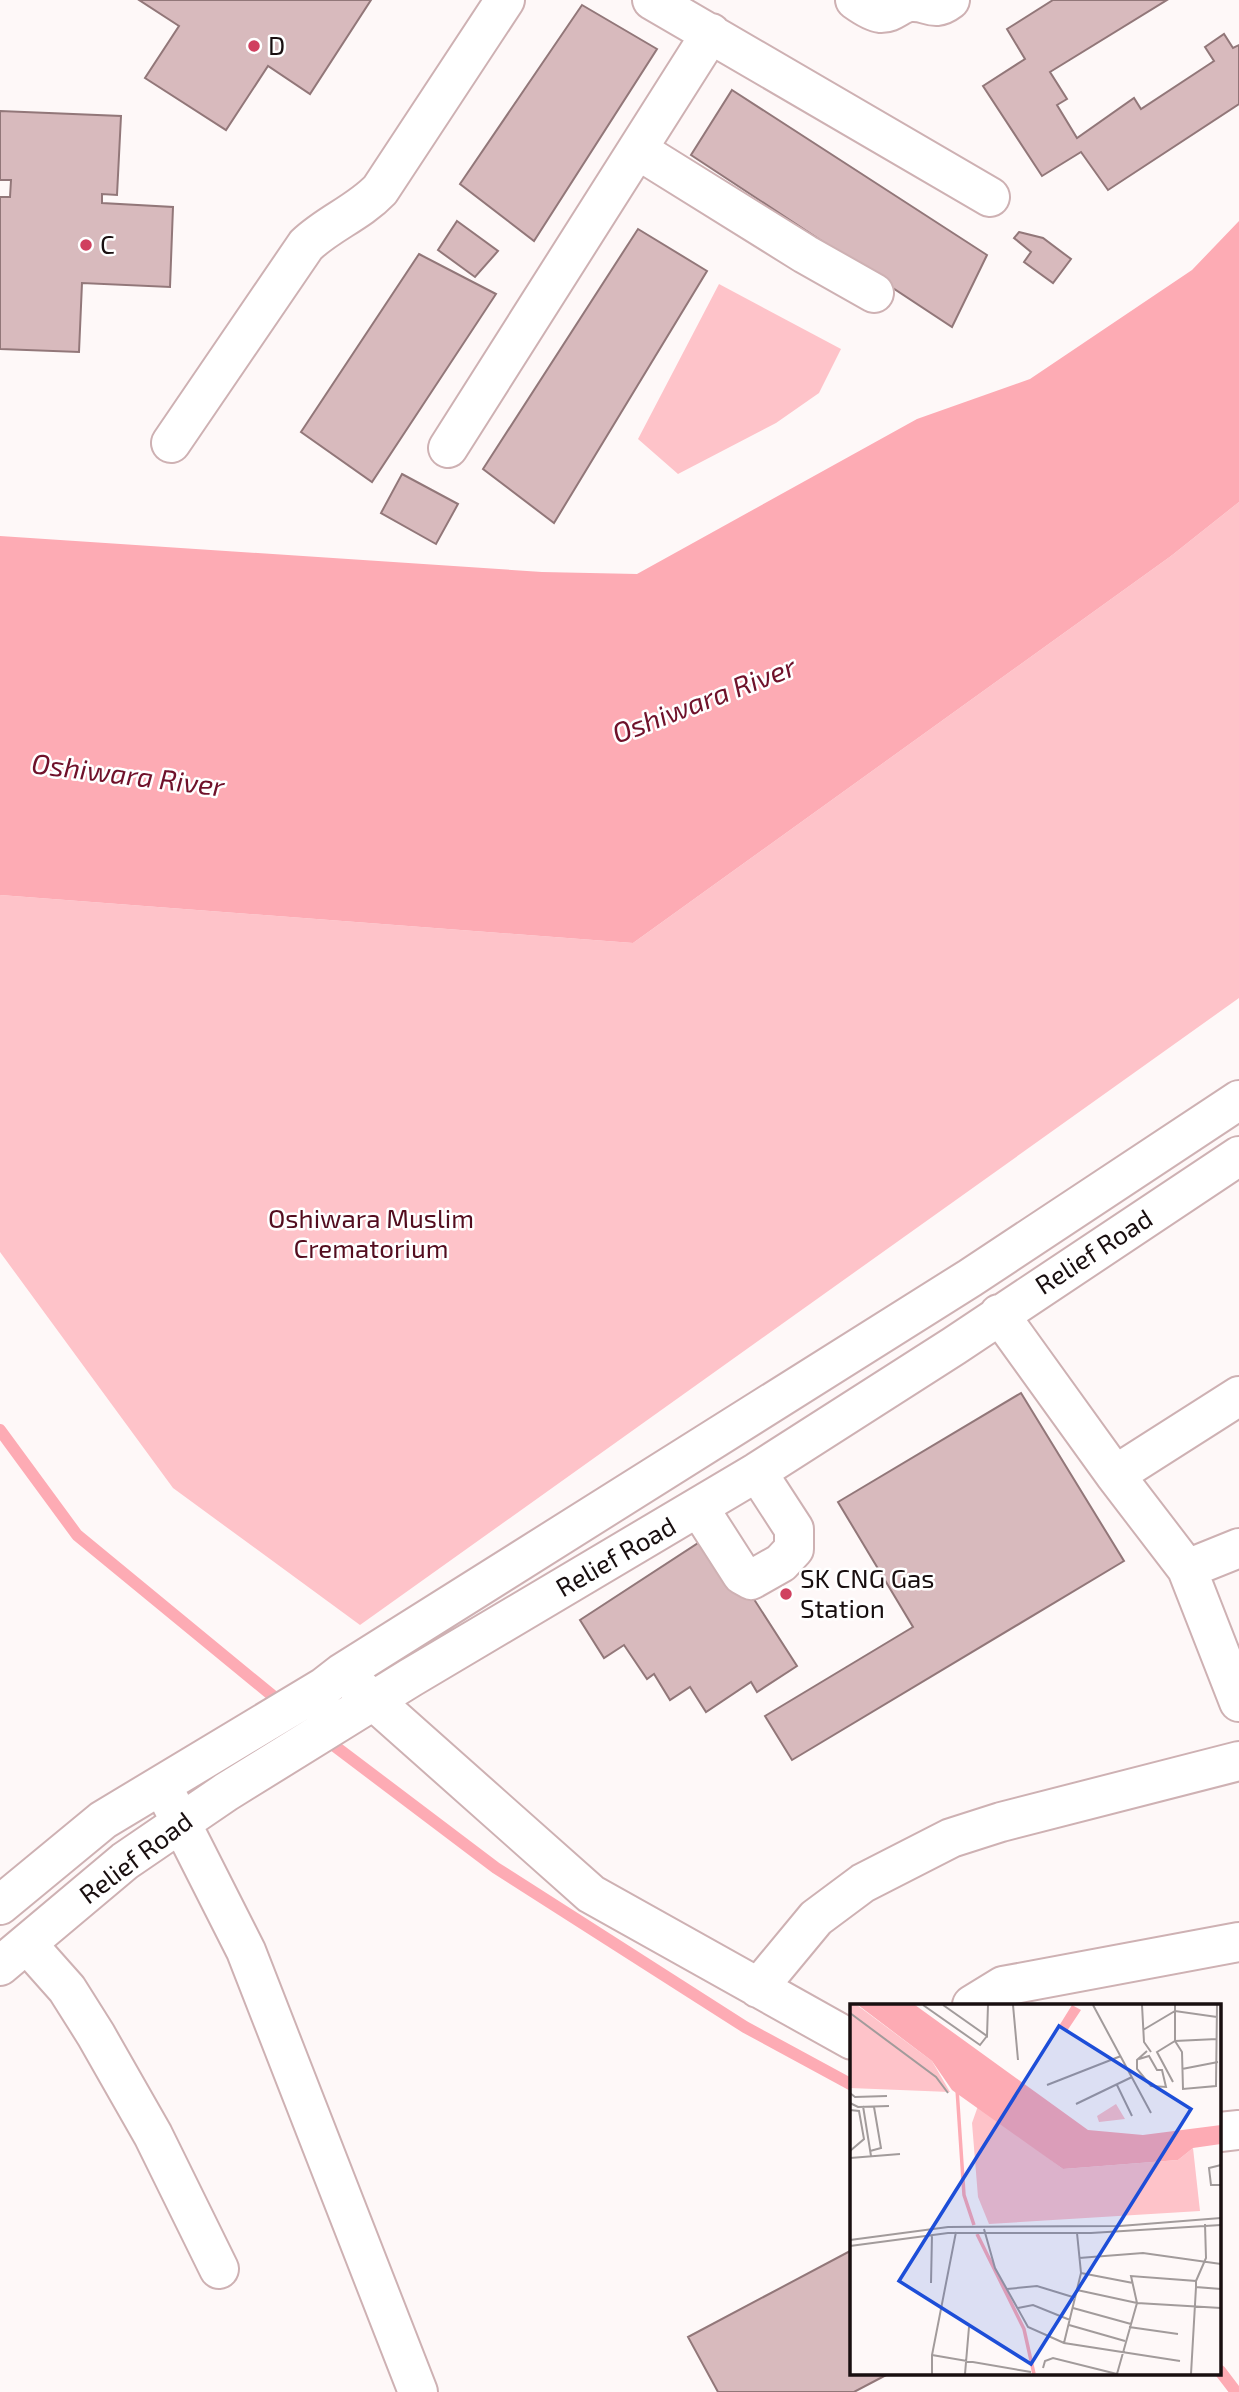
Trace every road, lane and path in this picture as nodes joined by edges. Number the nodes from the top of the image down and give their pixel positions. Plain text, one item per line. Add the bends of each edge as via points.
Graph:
1 (505, 0) edge
2 (652, 0) edge
3 (855, 0) edge
4 (950, 0) edge
5 (711, 33) junction
6 (638, 150) junction
7 (990, 197) dead end
8 (874, 293) dead end
9 (171, 443) dead end
10 (448, 448) dead end
11 (1239, 1100) edge
12 (1239, 1156) edge
13 (999, 1314) junction
14 (789, 1392) junction
15 (1239, 1396) edge
16 (817, 1434) junction
17 (757, 1472) junction
18 (1115, 1475) junction
19 (699, 1508) junction
20 (1239, 1548) edge
21 (1187, 1569) junction
22 (333, 1680) junction
23 (1239, 1702) edge
24 (363, 1709) junction
25 (1239, 1761) edge
26 (162, 1785) junction
27 (181, 1823) junction
28 (0, 1905) edge
29 (1239, 1942) edge
30 (13, 1955) edge
31 (758, 1988) junction
32 (974, 2004) edge
33 (850, 2039) edge
34 (219, 2269) dead end
35 (418, 2392) edge

1 - 9 street via 380,190 306,245
2 - 5 street
3 - 4 street via 878,13 907,2 933,7
5 - 6 street
5 - 7 street
6 - 8 street
6 - 10 street
11 - 14 street, Relief Road
12 - 13 street, Relief Road
13 - 16 street, Relief Road
13 - 18 street
14 - 16 street
14 - 22 street, Relief Road
15 - 18 street
16 - 17 street, Relief Road
17 - 19 street, Relief Road
17 - 19 street via 794,1529 794,1549 780,1563 751,1580 742,1575
18 - 21 street
19 - 24 street, Relief Road
20 - 21 street
21 - 23 street
22 - 24 street
22 - 26 street, Relief Road
24 - 27 street, Relief Road
24 - 31 street via 591,1894
25 - 31 street via 951,1838 863,1882 816,1919
26 - 27 street
26 - 28 street, Relief Road via 103,1820
27 - 30 street, Relief Road via 125,1861
27 - 35 street via 246,1951
29 - 32 street via 1003,1986
30 - 34 street via 67,1989 153,2135
31 - 33 street

